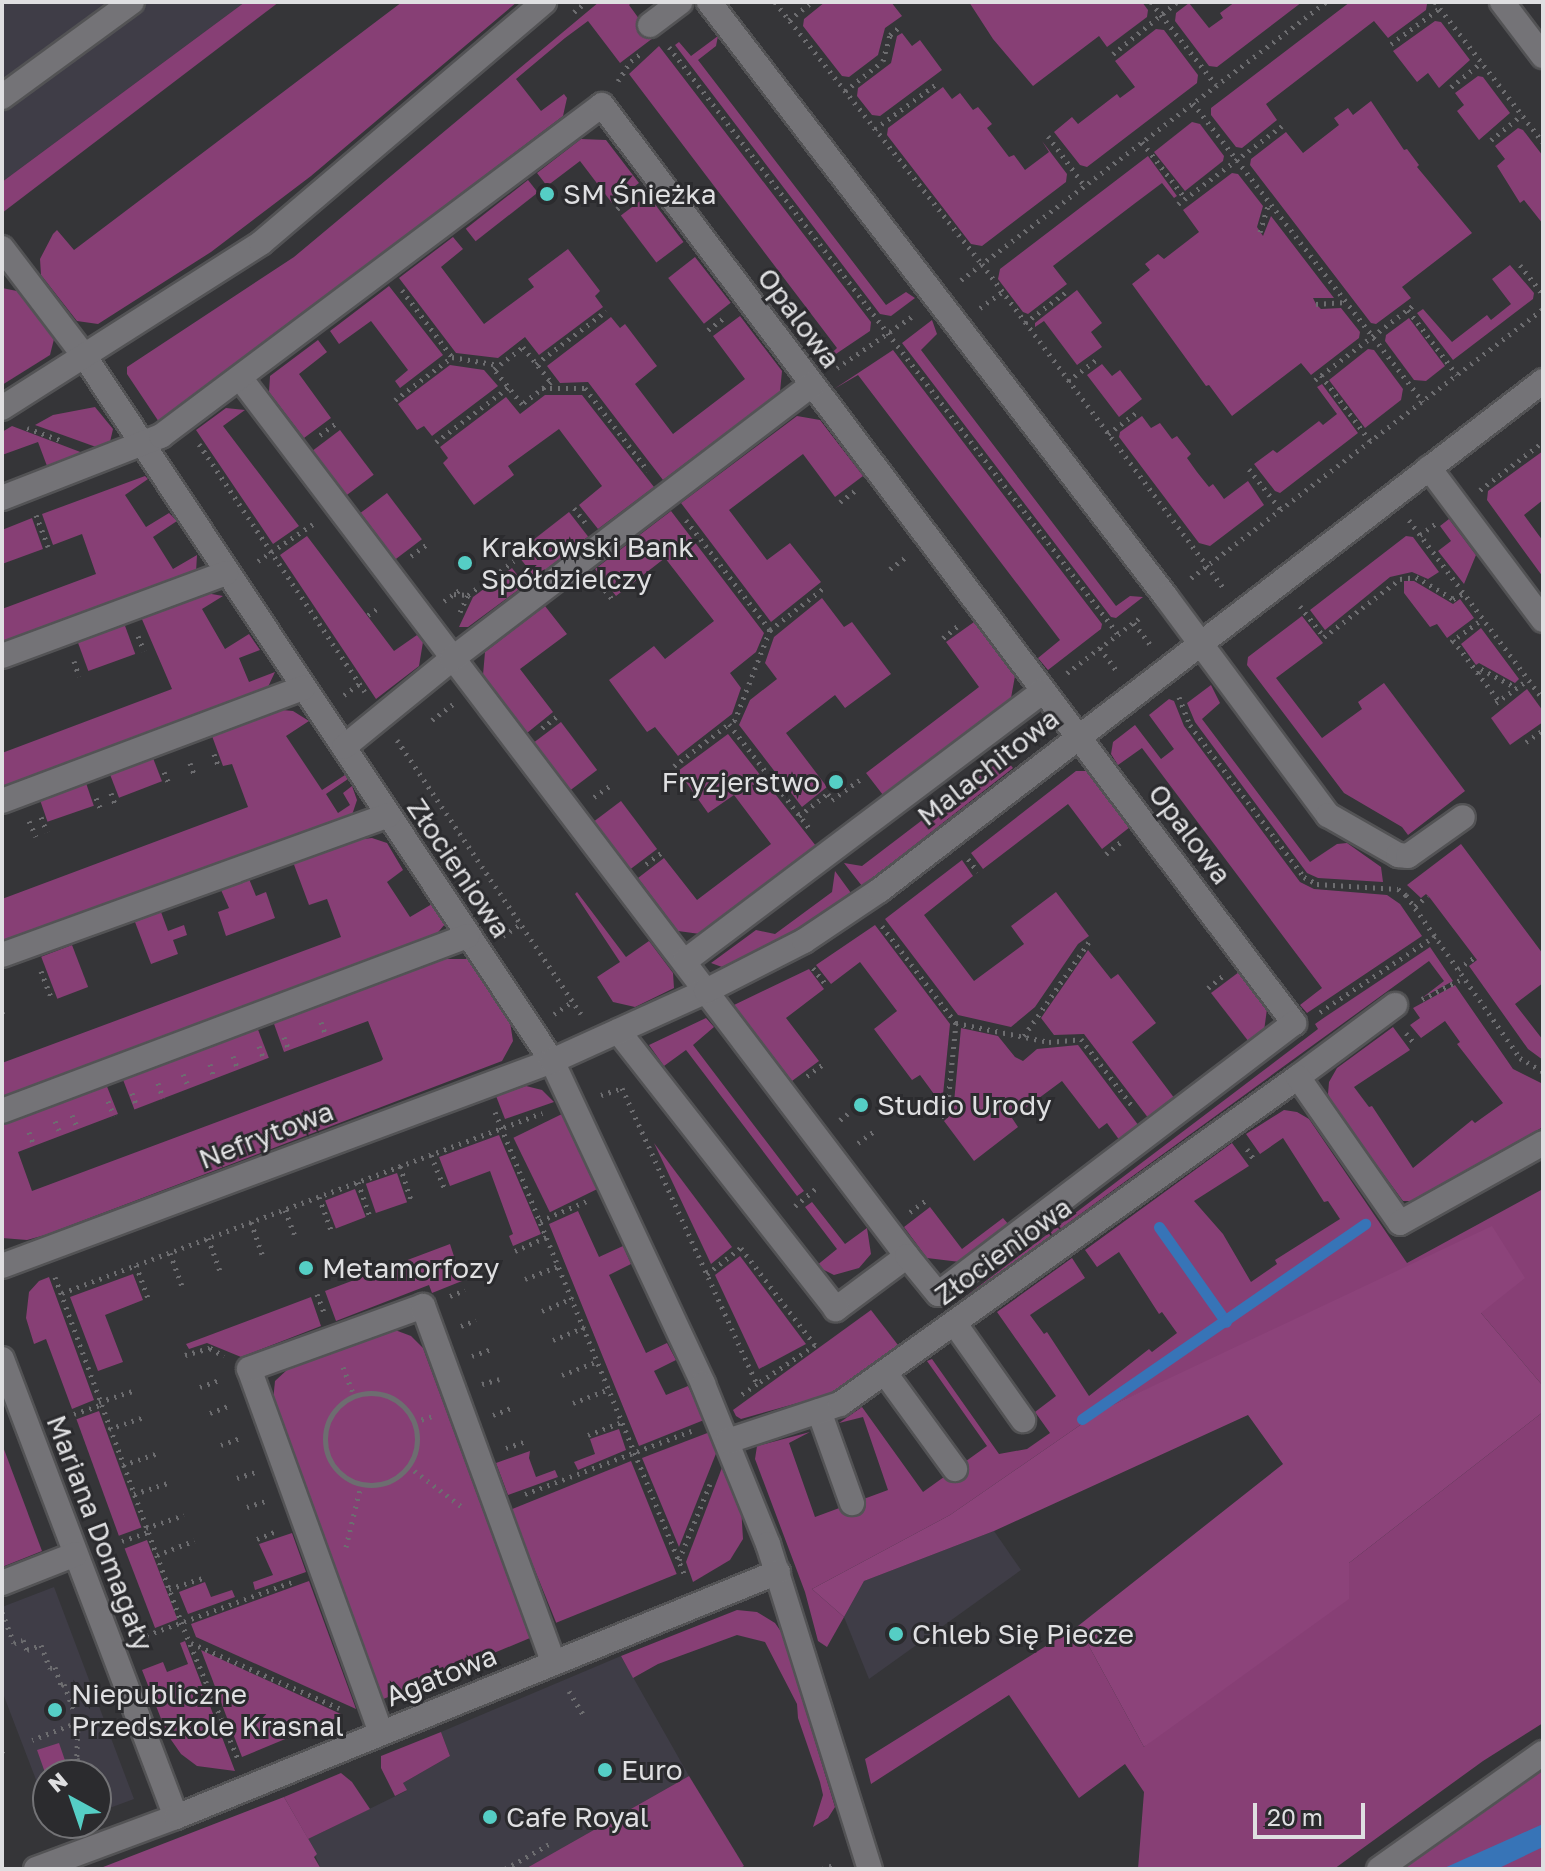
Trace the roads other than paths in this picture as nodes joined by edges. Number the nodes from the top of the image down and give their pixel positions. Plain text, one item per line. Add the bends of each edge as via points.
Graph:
1 (132, 2) edge
2 (544, 2) edge
3 (680, 2) edge
4 (709, 2) edge
5 (1502, 2) edge
6 (653, 37) road end
7 (1543, 56) edge
8 (2, 97) edge
9 (2, 248) edge
10 (85, 357) junction
11 (241, 379) junction
12 (1543, 381) edge
13 (812, 385) junction
14 (2, 408) edge
15 (141, 445) junction
16 (1429, 468) junction
17 (2, 498) edge
18 (228, 576) junction
19 (1543, 620) edge
20 (1198, 644) junction
21 (2, 656) edge
22 (452, 659) junction
23 (303, 688) junction
24 (1043, 691) junction
25 (1077, 736) junction
26 (344, 747) junction
27 (2, 801) edge
28 (388, 815) junction
29 (1463, 817) dead end
30 (467, 936) junction
31 (2, 955) edge
32 (685, 961) junction
33 (706, 991) junction
34 (1395, 1005) dead end
35 (608, 1035) junction
36 (552, 1061) junction
37 (1298, 1077) junction
38 (2, 1111) edge
39 (1543, 1143) edge
40 (907, 1256) junction
41 (2, 1266) edge
42 (955, 1324) junction
43 (2, 1359) edge
44 (885, 1373) junction
45 (819, 1411) junction
46 (1023, 1420) dead end
47 (723, 1431) junction
48 (955, 1469) dead end
49 (852, 1503) dead end
50 (76, 1554) junction
51 (778, 1572) junction
52 (2, 1583) edge
53 (553, 1662) junction
54 (381, 1733) junction
55 (1543, 1753) edge
56 (176, 1817) junction
57 (36, 1869) edge
58 (870, 1869) edge
59 (1379, 1869) edge

1 - 8 street
2 - 10 street via 261,243
3 - 6 street
4 - 20 street
5 - 7 street
9 - 10 street, Złocieniowa
10 - 14 street
10 - 15 street, Złocieniowa
11 - 13 street, Opalowa via 602,105
11 - 15 street
11 - 22 street
12 - 16 street, Malachitowa
13 - 22 street
13 - 24 street, Opalowa
15 - 17 street
15 - 18 street, Złocieniowa
16 - 19 street
16 - 20 street, Malachitowa
18 - 21 street
18 - 23 street, Złocieniowa
20 - 25 street, Malachitowa
20 - 29 street via 1319,805 1341,825 1408,856
22 - 26 street
22 - 32 street
23 - 26 street, Złocieniowa
23 - 27 street
24 - 25 street, Opalowa
24 - 32 street
25 - 33 street, Malachitowa via 864,902 804,941
25 - 40 street, Opalowa via 1294,1023 938,1294
26 - 28 street, Złocieniowa
28 - 30 street, Złocieniowa
28 - 31 street
30 - 36 street, Złocieniowa
30 - 38 street
32 - 33 street
33 - 35 street, Malachitowa
33 - 40 street
34 - 37 street, Złocieniowa
35 - 36 street, Malachitowa
35 - 40 street via 836,1309
36 - 41 street, Nefrytowa
36 - 47 street, Złocieniowa
37 - 39 street via 1400,1223
37 - 42 street, Złocieniowa
42 - 44 street, Złocieniowa
42 - 46 street
43 - 50 street, Mariana Domagały
44 - 45 street, Złocieniowa via 840,1404
44 - 48 street
45 - 47 street, Złocieniowa
45 - 49 street
47 - 51 street, Złocieniowa
50 - 52 street
50 - 56 street, Mariana Domagały
51 - 53 street, Agatowa
51 - 58 street, Złocieniowa
53 - 54 street, Agatowa
53 - 54 street via 423,1306 249,1369
54 - 56 street, Agatowa
55 - 59 street
56 - 57 street, Agatowa

